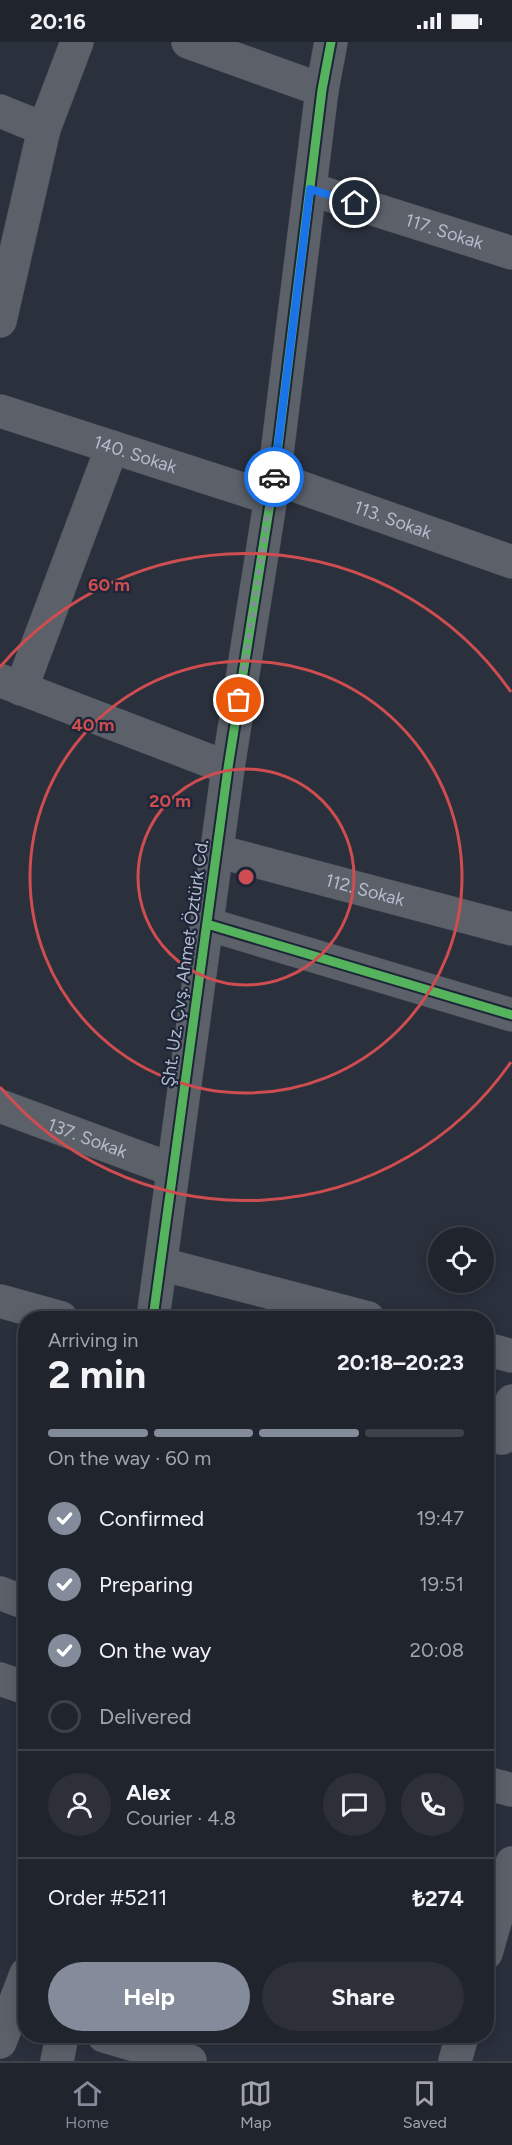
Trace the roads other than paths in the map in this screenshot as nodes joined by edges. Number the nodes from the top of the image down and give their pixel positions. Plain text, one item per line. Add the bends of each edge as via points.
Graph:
1 (77, 42) edge
2 (188, 42) edge
3 (331, 42) edge
4 (346, 42) edge
5 (322, 90) junction
6 (0, 111) edge
7 (44, 129) junction
8 (310, 189) junction
9 (512, 253) edge
10 (0, 321) edge
11 (0, 411) edge
12 (112, 447) junction
13 (272, 488) junction
14 (512, 562) edge
15 (10, 685) edge
16 (228, 768) junction
17 (217, 851) junction
18 (207, 924) junction
19 (512, 929) edge
20 (512, 1015) edge
21 (0, 1106) edge
22 (173, 1170) junction
23 (161, 1264) junction
24 (0, 1301) edge
25 (36, 1311) edge
26 (154, 1311) edge
27 (341, 1311) edge
28 (494, 1351) edge
29 (512, 1356) edge
30 (512, 1401) edge
31 (500, 1438) edge
32 (0, 1593) edge
33 (18, 1600) edge
34 (0, 1679) edge
35 (18, 1685) edge
36 (494, 1785) edge
37 (512, 1790) edge
38 (512, 1863) edge
39 (494, 1925) edge
40 (18, 1991) edge
41 (3, 2024) edge
42 (61, 2043) edge
43 (128, 2043) edge
44 (460, 2043) edge
45 (57, 2061) edge
46 (190, 2061) edge
47 (455, 2061) edge

1 - 7 street
2 - 5 street
3 - 5 street, Şht. Uz. Çvş. Ahmet Öztürk Cd.
4 - 5 street, Şht. Uz. Çvş. Ahmet Öztürk Cd.
5 - 8 street, Şht. Uz. Çvş. Ahmet Öztürk Cd.
6 - 7 street
7 - 10 street
8 - 9 street, 117. Sokak
8 - 13 street, Şht. Uz. Çvş. Ahmet Öztürk Cd.
11 - 12 street, 140. Sokak
12 - 13 street, 140. Sokak
12 - 15 street
13 - 14 street, 113. Sokak
13 - 16 street, Şht. Uz. Çvş. Ahmet Öztürk Cd.
15 - 16 street
16 - 17 street, Şht. Uz. Çvş. Ahmet Öztürk Cd.
17 - 18 street, Şht. Uz. Çvş. Ahmet Öztürk Cd.
17 - 19 street, 112. Sokak
18 - 20 street
18 - 22 street, Şht. Uz. Çvş. Ahmet Öztürk Cd.
21 - 22 street, 137. Sokak
22 - 23 street, Şht. Uz. Çvş. Ahmet Öztürk Cd.
23 - 26 street, Şht. Uz. Çvş. Ahmet Öztürk Cd.
23 - 27 street
24 - 25 street
28 - 29 street
30 - 31 street
32 - 33 street
34 - 35 street
36 - 37 street
38 - 39 street
40 - 41 street
42 - 45 street
43 - 46 street
44 - 47 street

